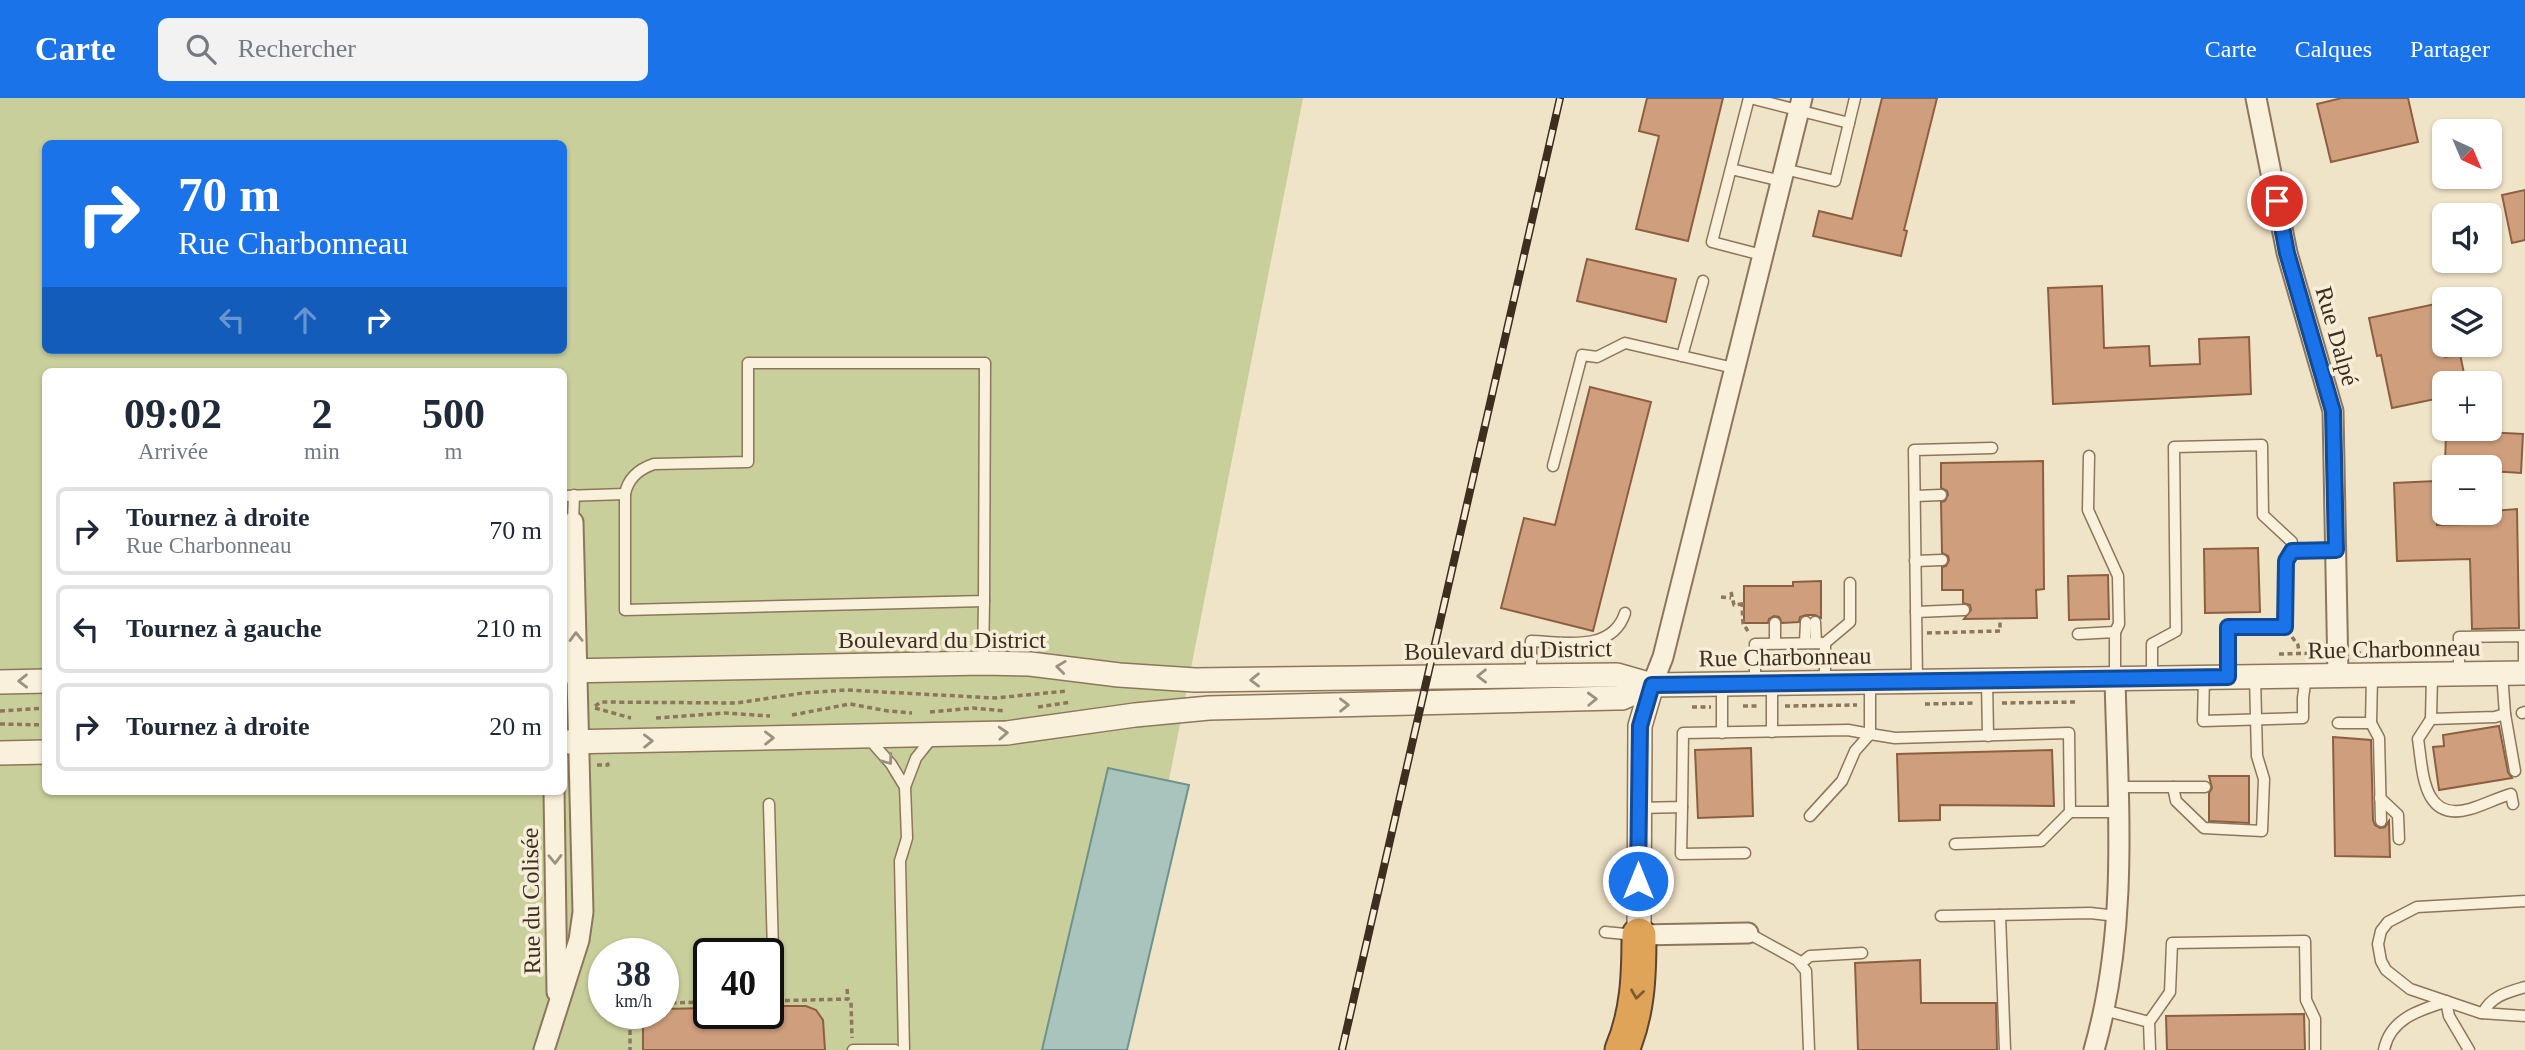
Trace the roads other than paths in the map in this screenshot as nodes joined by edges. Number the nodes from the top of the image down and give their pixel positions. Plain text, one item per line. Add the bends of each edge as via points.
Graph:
1 (1750, 98) edge
2 (1855, 98) edge
3 (2256, 98) edge
4 (1800, 104) edge
5 (1849, 123) junction
6 (1731, 169) junction
7 (1783, 175) junction
8 (1762, 255) junction
9 (1703, 281) dead end
10 (1682, 356) junction
11 (1734, 368) junction
12 (1992, 448) dead end
13 (2089, 456) dead end
14 (1553, 466) dead end
15 (625, 494) junction
16 (1941, 495) dead end
17 (569, 496) edge
18 (1915, 496) junction
19 (573, 522) joint
20 (2336, 550) junction
21 (2292, 551) junction
22 (1942, 559) dead end
23 (1915, 561) junction
24 (1850, 583) dead end
25 (984, 601) junction
26 (1964, 610) dead end
27 (1916, 612) junction
28 (1625, 613) dead end
29 (1810, 622) dead end
30 (1775, 623) dead end
31 (2115, 632) junction
32 (2078, 634) dead end
33 (1775, 643) junction
34 (1815, 643) junction
35 (983, 663) junction
36 (2373, 664) junction
37 (570, 670) edge
38 (1723, 673) junction
39 (2517, 673) edge
40 (2432, 674) junction
41 (2459, 674) junction
42 (1531, 675) junction
43 (2306, 676) junction
44 (2338, 676) junction
45 (2228, 677) junction
46 (2255, 677) junction
47 (2152, 678) junction
48 (2204, 678) junction
49 (2115, 679) junction
50 (42, 681) edge
51 (1987, 681) junction
52 (0, 682) edge
53 (1870, 682) junction
54 (1825, 683) junction
55 (1764, 684) junction
56 (1652, 685) junction
57 (1919, 693) junction
58 (2505, 714) junction
59 (2255, 719) junction
60 (2431, 719) junction
61 (2338, 723) dead end
62 (2371, 723) junction
63 (932, 724) junction
64 (1772, 732) junction
65 (1722, 733) junction
66 (1870, 734) junction
67 (866, 736) junction
68 (1988, 736) junction
69 (572, 742) edge
70 (42, 752) edge
71 (0, 753) edge
72 (2515, 771) dead end
73 (905, 787) junction
74 (2119, 787) junction
75 (2173, 787) junction
76 (2205, 787) dead end
77 (554, 795) edge
78 (2380, 798) junction
79 (769, 804) dead end
80 (2513, 804) dead end
81 (1638, 807) junction
82 (1682, 807) junction
83 (2119, 811) junction
84 (2070, 812) junction
85 (1810, 816) dead end
86 (2381, 821) dead end
87 (2399, 839) dead end
88 (1955, 844) dead end
89 (1745, 853) dead end
90 (2525, 901) edge
91 (2000, 915) junction
92 (1941, 916) dead end
93 (2118, 916) junction
94 (1605, 932) dead end
95 (1748, 933) joint
96 (1639, 935) junction
97 (773, 938) edge
98 (1862, 953) dead end
99 (1801, 962) junction
100 (2525, 987) edge
101 (2446, 1001) junction
102 (557, 1010) junction
103 (2104, 1010) junction
104 (2483, 1013) junction
105 (2525, 1016) edge
106 (2149, 1022) junction
107 (852, 1046) edge
108 (544, 1050) edge
109 (895, 1050) edge
110 (904, 1050) edge
111 (1622, 1050) edge
112 (1809, 1050) edge
113 (2005, 1050) edge
114 (2094, 1050) edge
115 (2150, 1050) edge
116 (2315, 1050) edge
117 (2384, 1050) edge
118 (2469, 1050) edge

1 - 4 lane
1 - 6 lane
2 - 5 lane
3 - 20 street, Rue Dalpé via 2287,253 2333,411
4 - 5 lane
4 - 7 street, Rue Charbonneau
5 - 7 lane via 1835,181
6 - 7 lane
6 - 8 lane via 1712,242
7 - 8 street, Rue Charbonneau
8 - 11 street, Rue Charbonneau
9 - 10 lane
10 - 11 lane
10 - 14 lane via 1625,343 1597,357 1582,355
11 - 56 street, Rue Charbonneau via 1663,657
12 - 18 lane via 1914,450
13 - 31 lane via 2088,510 2118,576 2119,624
15 - 17 lane
15 - 25 lane via 625,610
15 - 25 lane via 632,477 654,464 748,462 748,363 985,363
16 - 18 lane
17 - 19 lane
18 - 23 lane
37 -> 19 street, Rue du Colisée
20 - 21 lane
20 - 44 street, Rue Dalpé
21 - 45 lane via 2286,561 2285,627 2228,627
21 - 47 lane via 2292,542 2263,514 2262,445 2174,447 2176,631 2152,644
22 - 23 lane
23 - 27 lane
24 - 34 lane via 1850,622
25 - 35 lane
26 - 27 lane
27 - 57 lane
28 - 42 lane via 1618,630 1597,642 1531,641
29 - 34 lane
30 - 33 lane
31 - 32 lane
31 - 49 lane
33 - 34 lane
33 - 55 lane via 1755,644
34 - 54 lane
35 - 37 street, Boulevard du District
42 -> 35 street, Boulevard du District via 1202,680
36 - 40 street, Rue Charbonneau
36 - 44 street, Rue Charbonneau
36 - 62 lane
37 - 69 street, Rue du Colisée via 579,709
38 - 55 street, Rue Charbonneau
38 - 56 street, Rue Charbonneau
38 - 65 lane
39 - 41 street, Rue Charbonneau
39 - 41 lane via 2524,636 2459,637
39 - 58 lane
40 - 41 street, Rue Charbonneau
40 - 60 lane
42 - 56 street, Boulevard du District via 1624,675
43 - 44 street, Rue Charbonneau
43 - 46 street, Rue Charbonneau
43 - 59 lane via 2303,718
45 - 46 street, Rue Charbonneau
45 - 48 street, Rue Charbonneau
46 - 59 lane
47 - 48 street, Rue Charbonneau
47 - 49 street, Rue Charbonneau
48 - 59 lane via 2203,721
49 - 51 street, Rue Charbonneau
49 - 74 street
50 -> 52 street
51 - 57 street, Rue Charbonneau
51 - 68 lane
53 - 54 street, Rue Charbonneau
53 - 57 street, Rue Charbonneau
53 - 66 lane
54 - 55 street, Rue Charbonneau
55 - 64 lane
63 -> 56 street, Boulevard du District via 1024,732 1209,708 1616,698
56 - 81 street via 1641,718
58 - 60 lane
58 - 72 lane
59 - 75 lane via 2257,756 2264,779 2262,831 2204,828 2176,801
60 - 80 lane via 2418,739 2434,804 2467,810 2511,794
61 - 62 lane
62 - 78 lane via 2379,738
63 - 67 street, Boulevard du District
63 - 73 lane
64 - 65 lane
64 - 66 lane via 1848,730
65 - 82 lane via 1683,733
66 - 68 lane
66 - 85 lane via 1855,751 1842,781
69 -> 67 street, Boulevard du District
67 -> 73 lane
68 - 84 lane via 2069,733
69 - 102 street, Rue du Colisée via 582,927
70 - 71 street
73 - 110 lane via 907,838 900,861
74 - 75 lane
74 - 83 street
75 - 76 lane
77 -> 102 street, Rue du Colisée
78 - 86 lane
78 - 87 lane via 2398,815
79 - 97 lane
81 - 82 lane
81 - 96 street
82 - 89 lane via 1681,854
83 - 84 lane
83 - 93 street
84 - 88 lane via 2041,841
90 - 101 lane via 2417,906 2386,925 2378,944 2386,970 2410,989
91 - 92 lane
91 - 93 lane
91 - 113 lane
93 - 103 street
94 - 96 lane
95 - 96 street
95 - 99 lane
96 -> 111 highway via 1638,995
98 - 99 lane via 1810,956
99 - 112 lane via 1807,975
100 - 104 lane via 2500,995
101 - 104 lane
101 - 117 lane via 2403,1020 2388,1037
101 - 118 lane
102 - 108 street, Rue du Colisée
103 - 106 lane
103 - 114 street
104 - 105 lane
106 - 115 lane
106 - 116 lane via 2170,992 2172,943 2305,941 2306,1000 2315,1019
107 - 109 lane

